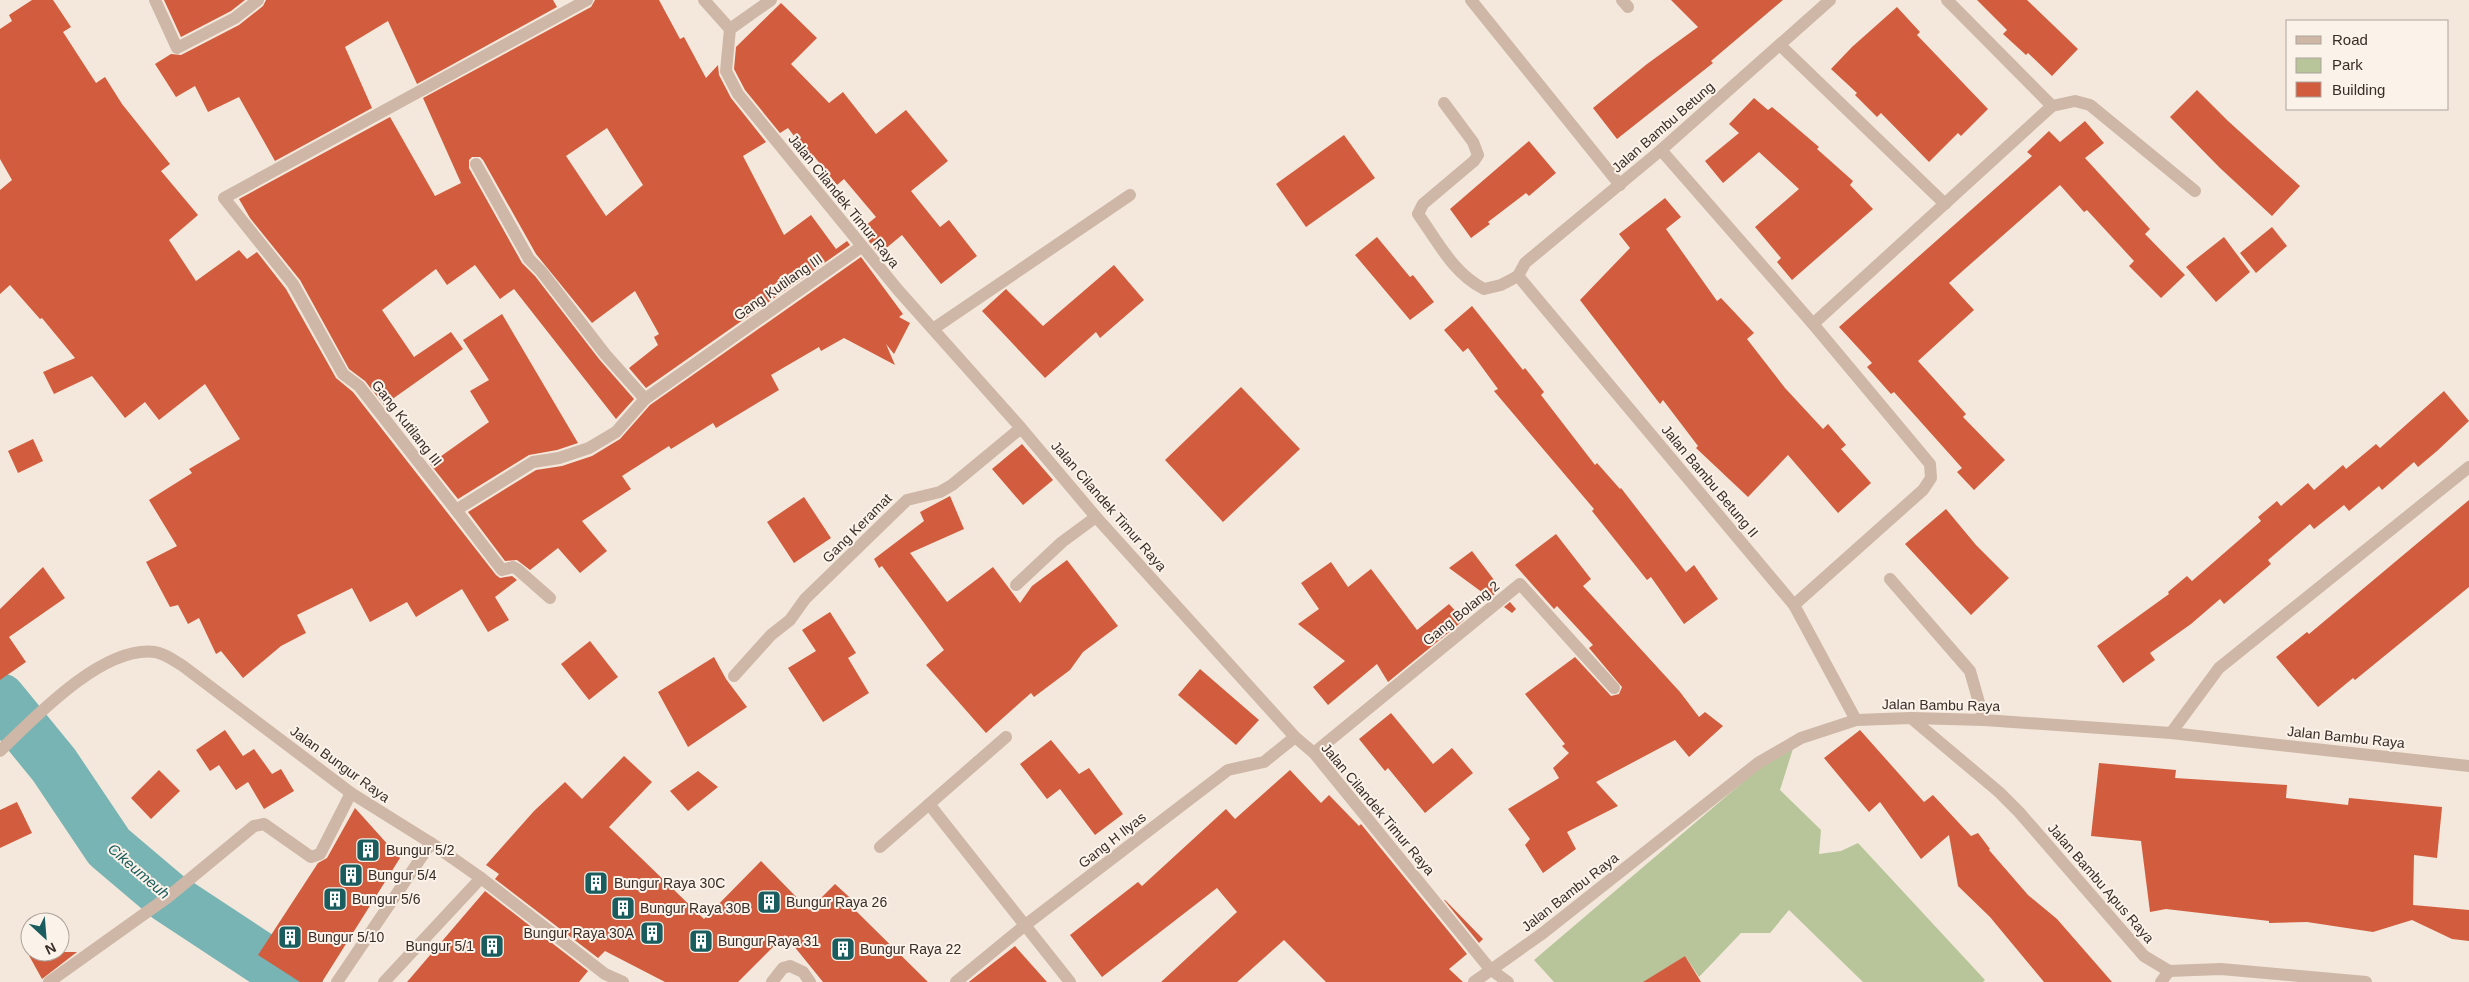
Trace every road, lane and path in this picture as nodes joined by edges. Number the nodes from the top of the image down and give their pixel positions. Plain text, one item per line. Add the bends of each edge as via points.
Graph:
1 (156, 0) edge
2 (258, 0) edge
3 (587, 0) edge
4 (704, 0) edge
5 (771, 0) edge
6 (1471, 0) edge
7 (1830, 0) edge
8 (1947, 0) edge
9 (730, 29) junction
10 (1780, 45) junction
11 (1444, 102) dead end
12 (2052, 106) junction
13 (1661, 150) junction
14 (476, 164) dead end
15 (1620, 184) junction
16 (2195, 191) dead end
17 (1130, 195) dead end
18 (1945, 204) junction
19 (861, 247) junction
20 (1518, 276) junction
21 (1813, 324) junction
22 (933, 330) junction
23 (645, 399) junction
24 (1021, 428) junction
25 (2469, 467) edge
26 (456, 510) junction
27 (1096, 517) junction
28 (1890, 579) dead end
29 (1016, 586) dead end
30 (550, 598) dead end
31 (1794, 605) junction
32 (734, 676) dead end
33 (1614, 688) dead end
34 (1911, 718) junction
35 (1856, 720) junction
36 (1984, 720) junction
37 (2171, 733) junction
38 (1006, 737) dead end
39 (1295, 737) junction
40 (0, 751) edge
41 (1314, 753) junction
42 (2469, 766) edge
43 (351, 793) junction
44 (929, 804) junction
45 (431, 843) junction
46 (880, 847) dead end
47 (481, 878) junction
48 (1024, 926) junction
49 (1490, 969) junction
50 (2169, 971) junction
51 (601, 978) edge
52 (2281, 979) edge
53 (49, 982) edge
54 (337, 982) edge
55 (384, 982) edge
56 (623, 982) edge
57 (772, 982) edge
58 (810, 982) edge
59 (956, 982) edge
60 (1070, 982) edge
61 (1474, 982) edge
62 (1508, 982) edge
63 (2161, 982) edge
64 (2366, 982) edge

1 - 2 street via 177,48 235,18
3 - 26 street, Gang Kutilang III via 224,198 293,284 342,374 359,386
4 - 9 street
5 - 9 street
6 - 15 street
7 - 10 street, Jalan Bambu Betung
8 - 12 street
9 - 19 street, Jalan Cilandek Timur Raya via 726,71 738,94
10 - 13 street, Jalan Bambu Betung
10 - 18 street
11 - 20 street via 1473,142 1478,155 1423,204 1418,214 1458,271 1470,282 1484,289
12 - 16 street via 2069,102 2090,105
12 - 18 street
13 - 15 street, Jalan Bambu Betung
13 - 21 street
14 - 23 street via 528,259 542,271 605,354
15 - 20 street, Jalan Bambu Betung via 1525,263
17 - 22 street
18 - 21 street
19 - 22 street, Jalan Cilandek Timur Raya
19 - 23 street, Gang Kutilang III
20 - 31 street, Jalan Bambu Betung II
21 - 31 street via 1930,464 1931,478 1922,490
22 - 24 street, Jalan Cilandek Timur Raya
23 - 26 street, Gang Kutilang III via 616,432 589,448 533,462
24 - 27 street, Jalan Cilandek Timur Raya
24 - 32 street, Gang Keramat via 952,485 940,492 907,500 805,599 790,620 771,635
25 - 37 street via 2219,668
26 - 30 street via 502,570 517,569
27 - 29 street via 1062,542
27 - 39 street, Jalan Cilandek Timur Raya
28 - 36 street via 1970,671
31 - 35 street, Jalan Bambu Betung II
33 - 41 street, Gang Bolang 2 via 1520,584
34 - 35 street, Jalan Bambu Raya
34 - 36 street, Jalan Bambu Raya
34 - 50 street, Jalan Bambu Apus Raya via 2000,792 2144,956
35 - 49 street, Jalan Bambu Raya via 1801,738 1758,762 1543,933
36 - 37 street, Jalan Bambu Raya
37 - 42 street, Jalan Bambu Raya
38 - 44 street
39 - 41 street, Jalan Cilandek Timur Raya
39 - 48 street, Gang H Ilyas via 1264,762 1228,770
40 - 43 street, Jalan Bungur Raya via 68,689 105,664 125,654 158,652 183,666
41 - 49 street, Jalan Cilandek Timur Raya
43 - 45 street, Jalan Bungur Raya
43 - 53 street via 320,854 311,857 264,824 259,824 168,897
44 - 46 street
44 - 48 street
45 - 47 street, Jalan Bungur Raya
45 - 54 street
47 - 51 street, Jalan Bungur Raya
47 - 55 street
48 - 59 street, Gang H Ilyas
48 - 60 street
49 - 61 street
49 - 62 street, Jalan Cilandek Timur Raya
50 - 52 street via 2212,969
50 - 63 street
51 - 56 street, Jalan Bungur Raya
52 - 64 street
57 - 58 street via 783,968 790,966 803,972

